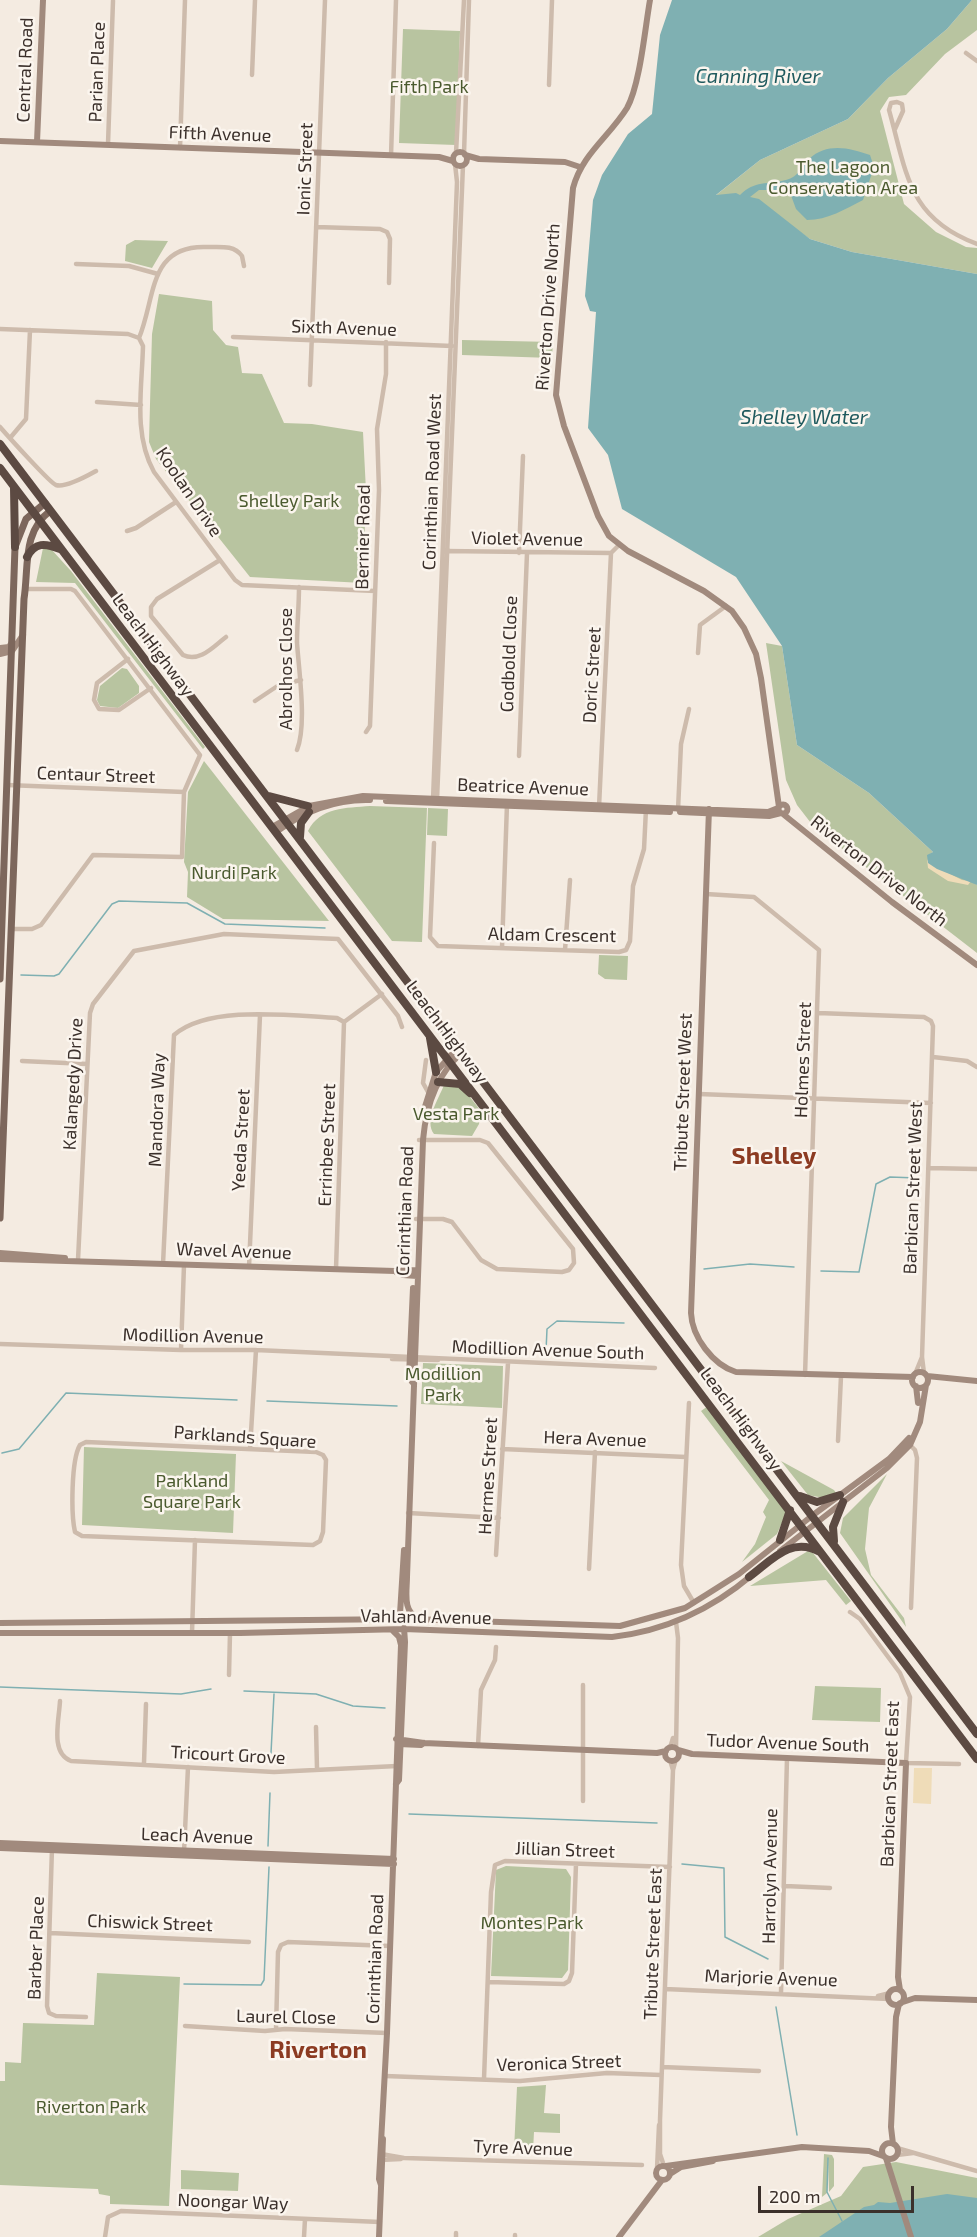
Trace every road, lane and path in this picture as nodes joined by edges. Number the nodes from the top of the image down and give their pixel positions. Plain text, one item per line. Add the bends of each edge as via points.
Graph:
1 (43, 0) edge
2 (113, 0) edge
3 (185, 0) edge
4 (255, 0) edge
5 (325, 0) edge
6 (396, 0) edge
7 (464, 0) edge
8 (469, 0) edge
9 (552, 0) edge
10 (650, 0) edge
11 (966, 53) dead end
12 (977, 61) edge
13 (252, 75) dead end
14 (549, 85) dead end
15 (895, 129) junction
16 (0, 141) edge
17 (37, 142) junction
18 (108, 144) junction
19 (180, 148) junction
20 (318, 153) junction
21 (465, 155) junction
22 (391, 156) junction
23 (455, 158) junction
24 (479, 159) junction
25 (464, 164) junction
26 (580, 167) junction
27 (316, 227) junction
28 (977, 244) edge
29 (76, 264) dead end
30 (244, 266) dead end
31 (158, 274) junction
32 (389, 283) dead end
33 (0, 329) edge
34 (30, 330) junction
35 (233, 337) dead end
36 (139, 338) junction
37 (312, 340) junction
38 (386, 342) junction
39 (453, 346) junction
40 (310, 385) dead end
41 (97, 402) dead end
42 (141, 405) junction
43 (0, 427) edge
44 (10, 438) junction
45 (0, 444) edge
46 (523, 456) dead end
47 (0, 468) edge
48 (96, 471) dead end
49 (13, 486) junction
50 (176, 502) junction
51 (45, 503) junction
52 (50, 511) junction
53 (33, 512) junction
54 (39, 520) junction
55 (127, 531) dead end
56 (619, 545) junction
57 (15, 547) junction
58 (61, 549) junction
59 (445, 551) junction
60 (519, 553) junction
61 (527, 554) junction
62 (611, 554) junction
63 (27, 557) junction
64 (220, 560) junction
65 (299, 587) junction
66 (26, 589) junction
67 (375, 591) junction
68 (726, 606) junction
69 (23, 634) junction
70 (226, 637) dead end
71 (13, 640) junction
72 (0, 648) edge
73 (12, 651) junction
74 (698, 653) dead end
75 (2, 654) edge
76 (128, 659) junction
77 (12, 663) junction
78 (301, 680) junction
79 (151, 688) junction
80 (255, 701) dead end
81 (689, 709) dead end
82 (366, 732) dead end
83 (297, 750) dead end
84 (519, 756) dead end
85 (7, 785) junction
86 (17, 785) junction
87 (184, 792) junction
88 (267, 795) junction
89 (435, 800) junction
90 (507, 803) junction
91 (599, 807) junction
92 (309, 809) junction
93 (646, 809) junction
94 (678, 810) junction
95 (782, 810) junction
96 (709, 812) junction
97 (287, 820) junction
98 (274, 830) junction
99 (300, 837) junction
100 (434, 843) dead end
101 (570, 880) dead end
102 (706, 894) junction
103 (12, 928) junction
104 (502, 948) junction
105 (565, 950) junction
106 (977, 965) edge
107 (0, 979) edge
108 (382, 994) junction
109 (818, 1013) junction
110 (260, 1015) junction
111 (344, 1022) junction
112 (402, 1027) dead end
113 (430, 1034) junction
114 (3, 1042) edge
115 (461, 1049) junction
116 (933, 1057) junction
117 (426, 1060) dead end
118 (449, 1060) junction
119 (22, 1061) dead end
120 (87, 1064) junction
121 (977, 1067) edge
122 (436, 1072) junction
123 (438, 1082) junction
124 (428, 1092) junction
125 (699, 1094) junction
126 (815, 1099) junction
127 (931, 1103) junction
128 (483, 1104) junction
129 (421, 1140) junction
130 (929, 1168) junction
131 (977, 1170) edge
132 (0, 1218) edge
133 (418, 1219) junction
134 (0, 1253) edge
135 (0, 1259) edge
136 (75, 1260) junction
137 (163, 1264) junction
138 (184, 1264) junction
139 (249, 1267) junction
140 (336, 1269) junction
141 (416, 1273) junction
142 (0, 1344) edge
143 (181, 1350) junction
144 (256, 1350) junction
145 (922, 1357) junction
146 (412, 1359) junction
147 (508, 1363) junction
148 (656, 1368) dead end
149 (805, 1375) junction
150 (841, 1376) junction
151 (926, 1379) junction
152 (915, 1380) junction
153 (977, 1381) edge
154 (689, 1403) dead end
155 (838, 1441) dead end
156 (909, 1444) junction
157 (250, 1449) junction
158 (502, 1449) junction
159 (595, 1452) junction
160 (686, 1456) junction
161 (799, 1496) junction
162 (841, 1499) junction
163 (790, 1510) junction
164 (408, 1514) junction
165 (499, 1518) junction
166 (815, 1518) junction
167 (803, 1527) junction
168 (195, 1540) junction
169 (780, 1540) junction
170 (834, 1543) junction
171 (822, 1553) junction
172 (496, 1555) dead end
173 (589, 1569) dead end
174 (749, 1577) junction
175 (694, 1603) junction
176 (911, 1608) dead end
177 (850, 1612) dead end
178 (402, 1617) junction
179 (423, 1620) junction
180 (387, 1621) junction
181 (275, 1622) junction
182 (452, 1622) junction
183 (676, 1622) junction
184 (0, 1623) edge
185 (192, 1623) junction
186 (404, 1629) junction
187 (417, 1629) junction
188 (392, 1630) junction
189 (275, 1632) junction
190 (0, 1633) edge
191 (192, 1633) junction
192 (230, 1633) junction
193 (494, 1633) junction
194 (405, 1640) junction
195 (496, 1647) dead end
196 (229, 1675) dead end
197 (583, 1686) dead end
198 (60, 1701) dead end
199 (146, 1704) dead end
200 (316, 1726) dead end
201 (977, 1734) edge
202 (398, 1742) junction
203 (478, 1746) junction
204 (583, 1751) junction
205 (673, 1754) junction
206 (787, 1758) junction
207 (977, 1759) edge
208 (144, 1763) junction
209 (906, 1763) junction
210 (959, 1764) dead end
211 (397, 1766) junction
212 (188, 1767) junction
213 (317, 1769) junction
214 (583, 1801) dead end
215 (0, 1843) edge
216 (0, 1848) edge
217 (52, 1848) junction
218 (184, 1852) junction
219 (394, 1861) junction
220 (576, 1864) junction
221 (670, 1867) junction
222 (785, 1886) junction
223 (830, 1888) dead end
224 (50, 1933) junction
225 (249, 1942) dead end
226 (390, 1946) junction
227 (488, 1982) junction
228 (665, 1989) junction
229 (781, 1993) junction
230 (896, 1997) junction
231 (977, 2000) edge
232 (86, 2017) dead end
233 (185, 2026) dead end
234 (276, 2030) junction
235 (387, 2033) junction
236 (662, 2067) junction
237 (759, 2072) dead end
238 (661, 2075) junction
239 (385, 2076) junction
240 (484, 2079) junction
241 (660, 2120) junction
242 (892, 2149) junction
243 (869, 2151) junction
244 (382, 2157) junction
245 (884, 2157) junction
246 (719, 2159) junction
247 (642, 2165) dead end
248 (665, 2166) junction
249 (977, 2171) edge
250 (670, 2174) junction
251 (659, 2175) junction
252 (892, 2178) junction
253 (305, 2219) junction
254 (380, 2222) junction
255 (105, 2237) edge
256 (304, 2237) edge
257 (379, 2237) edge
258 (619, 2237) edge
259 (911, 2237) edge

1 - 17 street, Central Road
2 - 18 street, Parian Place
3 - 19 street
4 - 13 street
5 - 20 street, Ionic Street
6 - 22 street
7 - 23 street, Corinthian Road West
8 - 21 street
9 - 14 street
10 - 26 street via 632,97
11 - 12 street
15 - 15 street via 889,107 897,102 903,109
15 - 28 street via 909,183 923,209 948,231
16 - 17 street, Fifth Avenue
17 - 18 street, Fifth Avenue
18 - 19 street, Fifth Avenue
19 - 20 street, Fifth Avenue
20 - 22 street, Fifth Avenue
20 - 27 street, Ionic Street
21 - 23 street
21 - 24 street
21 - 25 street
22 - 23 street, Fifth Avenue
23 - 25 street
23 - 39 street, Corinthian Road West
24 - 25 street
24 - 26 street via 565,162
25 - 39 street, Corinthian Road West
26 - 56 street, Riverton Drive North via 571,203 556,395 598,516
27 - 32 street via 387,232
27 - 37 street, Ionic Street
29 - 31 street via 129,266
30 - 31 street via 238,250 196,246 175,252
31 - 36 street
33 - 34 street
34 - 36 street via 128,334
34 - 44 street via 26,419
35 - 37 street, Sixth Avenue
36 - 42 street, Koolan Drive via 143,346
37 - 38 street, Sixth Avenue
37 - 40 street, Ionic Street
38 - 39 street, Sixth Avenue
38 - 67 street, Bernier Road via 386,374 377,429 380,490
39 - 59 street, Corinthian Road West
41 - 42 street
42 - 50 street, Koolan Drive via 144,450 154,472
43 - 44 street
44 - 48 street via 56,485
45 - 51 highway, Leach Highway
46 - 60 street
47 - 49 highway, Leach Highway
49 - 53 highway, Leach Highway
49 - 57 highway
50 - 55 street
50 - 64 street, Koolan Drive
51 - 52 highway, Leach Highway
51 - 53 main road
52 - 54 main road
52 - 88 highway, Leach Highway
53 - 54 highway, Leach Highway
53 - 57 main road via 23,524
54 - 58 highway, Leach Highway
54 - 63 main road
56 - 62 street
56 - 68 street, Riverton Drive North
57 - 71 main road
58 - 63 highway via 41,544
58 - 98 highway, Leach Highway
59 - 60 street, Violet Avenue
59 - 89 street, Corinthian Road West
60 - 61 street, Violet Avenue
61 - 62 street, Violet Avenue
61 - 84 street, Godbold Close
62 - 91 street, Doric Street
63 - 66 main road
64 - 65 street, Koolan Drive via 242,585
64 - 70 street via 157,599 151,616 183,655 190,658 199,657
65 - 67 street, Koolan Drive
65 - 78 street, Abrolhos Close via 297,642
66 - 69 main road
66 - 76 street via 73,589
67 - 82 street, Bernier Road via 370,726
68 - 74 street via 700,626
68 - 95 street, Riverton Drive North via 744,628 756,654
69 - 73 street
69 - 86 main road
71 - 72 street via 9,647
71 - 73 main road
73 - 75 street
73 - 77 main road
75 - 77 street
76 - 79 street
76 - 79 street via 97,683 94,700 99,709 119,710
77 - 85 main road
78 - 80 street via 279,685
78 - 83 street, Abrolhos Close
79 - 87 street via 200,755
81 - 94 street via 681,744
85 - 86 street, Centaur Street
85 - 107 main road
86 - 87 street, Centaur Street
86 - 103 main road
87 - 103 street via 182,857 93,855 41,925 32,929
88 - 92 highway
88 - 97 highway, Leach Highway
89 - 90 street, Beatrice Avenue
89 - 92 street, Beatrice Avenue via 355,801
90 - 91 street, Beatrice Avenue
90 - 104 street
91 - 93 street, Beatrice Avenue
92 - 97 street, Beatrice Avenue
92 - 99 highway via 301,823
93 - 94 street, Beatrice Avenue
93 - 105 street, Aldam Crescent via 644,849 634,879 626,950
94 - 96 street, Beatrice Avenue
95 - 96 street, Beatrice Avenue
95 - 106 street, Riverton Drive North via 892,902
96 - 102 street, Tribute Street West
97 - 98 street, Beatrice Avenue
97 - 99 highway, Leach Highway
98 - 113 highway, Leach Highway
99 - 115 highway, Leach Highway
100 - 104 street, Aldam Crescent via 430,937 433,943
101 - 105 street
102 - 109 street, Holmes Street via 754,897 818,948
102 - 125 street, Tribute Street West
103 - 114 main road
104 - 105 street, Aldam Crescent
108 - 111 street
108 - 112 street, Kalangedy Drive
108 - 120 street, Kalangedy Drive via 344,944 331,938 219,934 141,948 129,956 91,1008
109 - 116 street, Barbican Street West via 924,1017 931,1021
109 - 126 street, Holmes Street
110 - 111 street, Mandora Way via 337,1018
110 - 137 street, Mandora Way via 227,1014 174,1035
110 - 139 street, Yeeda Street
111 - 140 street, Errinbee Street
113 - 118 highway, Leach Highway
113 - 122 highway
114 - 132 main road
115 - 118 street, Corinthian Road
115 - 161 highway, Leach Highway
116 - 121 street via 967,1061
116 - 127 street, Barbican Street West
117 - 124 street, Corinthian Road via 423,1083
118 - 122 street, Corinthian Road
118 - 123 street, Corinthian Road
118 - 128 highway, Leach Highway
119 - 120 street
120 - 136 street, Kalangedy Drive
122 - 124 street, Corinthian Road
123 - 128 highway via 460,1084
123 - 129 street, Corinthian Road
124 - 129 street, Corinthian Road
125 - 126 street
125 - 149 street, Tribute Street West via 691,1318 695,1332 722,1366 736,1372
126 - 127 street
126 - 149 street, Holmes Street
127 - 130 street, Barbican Street West
128 - 163 highway, Leach Highway
129 - 133 street, Corinthian Road
129 - 133 street via 488,1143 573,1249 574,1263 561,1272 497,1269 481,1260 452,1222
130 - 131 street
130 - 145 street, Barbican Street West
133 - 141 street, Corinthian Road
134 - 136 street, Wavel Avenue
135 - 136 street, Wavel Avenue
136 - 137 street, Wavel Avenue
137 - 138 street, Wavel Avenue
138 - 139 street, Wavel Avenue
138 - 143 street
139 - 140 street, Wavel Avenue
140 - 141 street, Wavel Avenue
141 - 146 street, Corinthian Road
142 - 143 street, Modillion Avenue
143 - 144 street, Modillion Avenue
144 - 146 street, Modillion Avenue
144 - 157 street
145 - 151 street, Barbican Street West
145 - 152 street, Barbican Street West
146 - 147 street, Modillion Avenue South
146 - 164 street, Corinthian Road
147 - 148 street, Modillion Avenue South
147 - 158 street, Hermes Street
149 - 150 street
150 - 152 street
150 - 155 street
151 - 152 street
151 - 152 street
151 - 153 street
151 - 156 street via 920,1422
152 - 156 street via 917,1416
154 - 160 street
156 - 162 street, Vahland Avenue
156 - 176 street via 917,1458
157 - 168 street, Parklands Square via 323,1455 326,1460 320,1541 314,1545
157 - 168 street, Parklands Square via 80,1445 76,1460 75,1532 82,1536
158 - 159 street, Hera Avenue
158 - 165 street, Hermes Street
159 - 160 street, Hera Avenue
159 - 173 street
160 - 175 street via 681,1576
161 - 162 highway via 817,1502
161 - 166 highway, Leach Highway
162 - 166 street, Vahland Avenue
162 - 170 highway via 833,1527
163 - 167 highway, Leach Highway
163 - 169 highway
164 - 165 street
164 - 178 street, Corinthian Road
164 - 179 street, Corinthian Road via 407,1609
165 - 172 street, Hermes Street
166 - 167 street, Vahland Avenue
166 - 170 highway, Leach Highway
167 - 169 street, Vahland Avenue
167 - 171 highway, Leach Highway
167 - 174 street, Vahland Avenue
168 - 185 street
169 - 175 street, Vahland Avenue via 739,1574
170 - 201 highway, Leach Highway
171 - 174 highway via 808,1545 795,1546
171 - 207 highway, Leach Highway
174 - 183 street, Vahland Avenue via 707,1607
175 - 182 street, Vahland Avenue via 636,1623 610,1627
177 - 209 street, Barbican Street East via 860,1619 906,1684 910,1697
178 - 179 street, Vahland Avenue
178 - 180 street, Vahland Avenue
178 - 187 street
179 - 182 street, Vahland Avenue
180 - 181 street, Vahland Avenue
180 - 186 street
181 - 185 street, Vahland Avenue
181 - 189 street
182 - 193 street via 502,1628
183 - 193 street, Vahland Avenue via 612,1637
183 - 205 street, Tribute Street East
184 - 185 street, Vahland Avenue
185 - 191 street
186 - 187 street, Vahland Avenue
186 - 188 street, Vahland Avenue
186 - 194 street, Corinthian Road
187 - 193 street, Vahland Avenue
187 - 194 street
188 - 189 street, Vahland Avenue
188 - 202 street, Corinthian Road via 401,1645
189 - 192 street, Vahland Avenue
190 - 191 street, Vahland Avenue
191 - 192 street, Vahland Avenue
192 - 196 street
194 - 202 street, Corinthian Road
195 - 203 street via 493,1666 481,1690
197 - 204 street
198 - 208 street, Tricourt Grove via 58,1751 63,1758
199 - 208 street
200 - 213 street
202 - 203 street, Tudor Avenue South
202 - 211 street, Corinthian Road
203 - 204 street, Tudor Avenue South
204 - 205 street, Tudor Avenue South
204 - 214 street
205 - 206 street, Tudor Avenue South
205 - 221 street, Tribute Street East
206 - 209 street, Tudor Avenue South
206 - 222 street, Harrolyn Avenue
208 - 212 street, Tricourt Grove
209 - 210 street, Tudor Avenue South
209 - 230 street, Barbican Street East
211 - 213 street, Tricourt Grove
211 - 219 street, Corinthian Road
212 - 213 street, Tricourt Grove via 274,1772
212 - 218 street
215 - 217 street, Leach Avenue
216 - 217 street, Leach Avenue
217 - 218 street, Leach Avenue
217 - 224 street, Barber Place
218 - 219 street, Leach Avenue
219 - 226 street, Corinthian Road
220 - 221 street, Jillian Street
220 - 227 street, Jillian Street via 505,1861 495,1865
220 - 227 street via 569,1982
221 - 228 street, Tribute Street East
222 - 223 street
222 - 229 street, Harrolyn Avenue
224 - 225 street, Chiswick Street
224 - 232 street, Barber Place via 49,2013
226 - 234 street via 288,1942 281,1945
226 - 235 street, Corinthian Road
227 - 240 street, Jillian Street
228 - 229 street, Marjorie Avenue
228 - 236 street, Tribute Street East
229 - 230 street, Marjorie Avenue
230 - 231 street, Marjorie Avenue
230 - 242 street
233 - 234 street, Laurel Close
234 - 235 street, Laurel Close
235 - 239 street, Corinthian Road
236 - 237 street
236 - 238 street, Tribute Street East
238 - 240 street, Veronica Street via 607,2073 520,2081
238 - 241 street, Tribute Street East
239 - 240 street, Veronica Street
239 - 244 street, Corinthian Road
241 - 248 street, Tribute Street East via 660,2154
241 - 251 street, Tribute Street East
242 - 243 street
242 - 245 street
242 - 245 street
242 - 249 street
242 - 252 street
243 - 245 street
243 - 246 street via 802,2147
244 - 247 street, Tyre Avenue
244 - 254 street, Corinthian Road
245 - 252 street
246 - 248 street
246 - 250 street via 681,2167
248 - 250 street
248 - 251 street
250 - 251 street
251 - 258 street
252 - 259 street
253 - 254 street, Noongar Way
253 - 255 street, Noongar Way via 121,2211 108,2217
253 - 256 street
254 - 257 street, Corinthian Road

